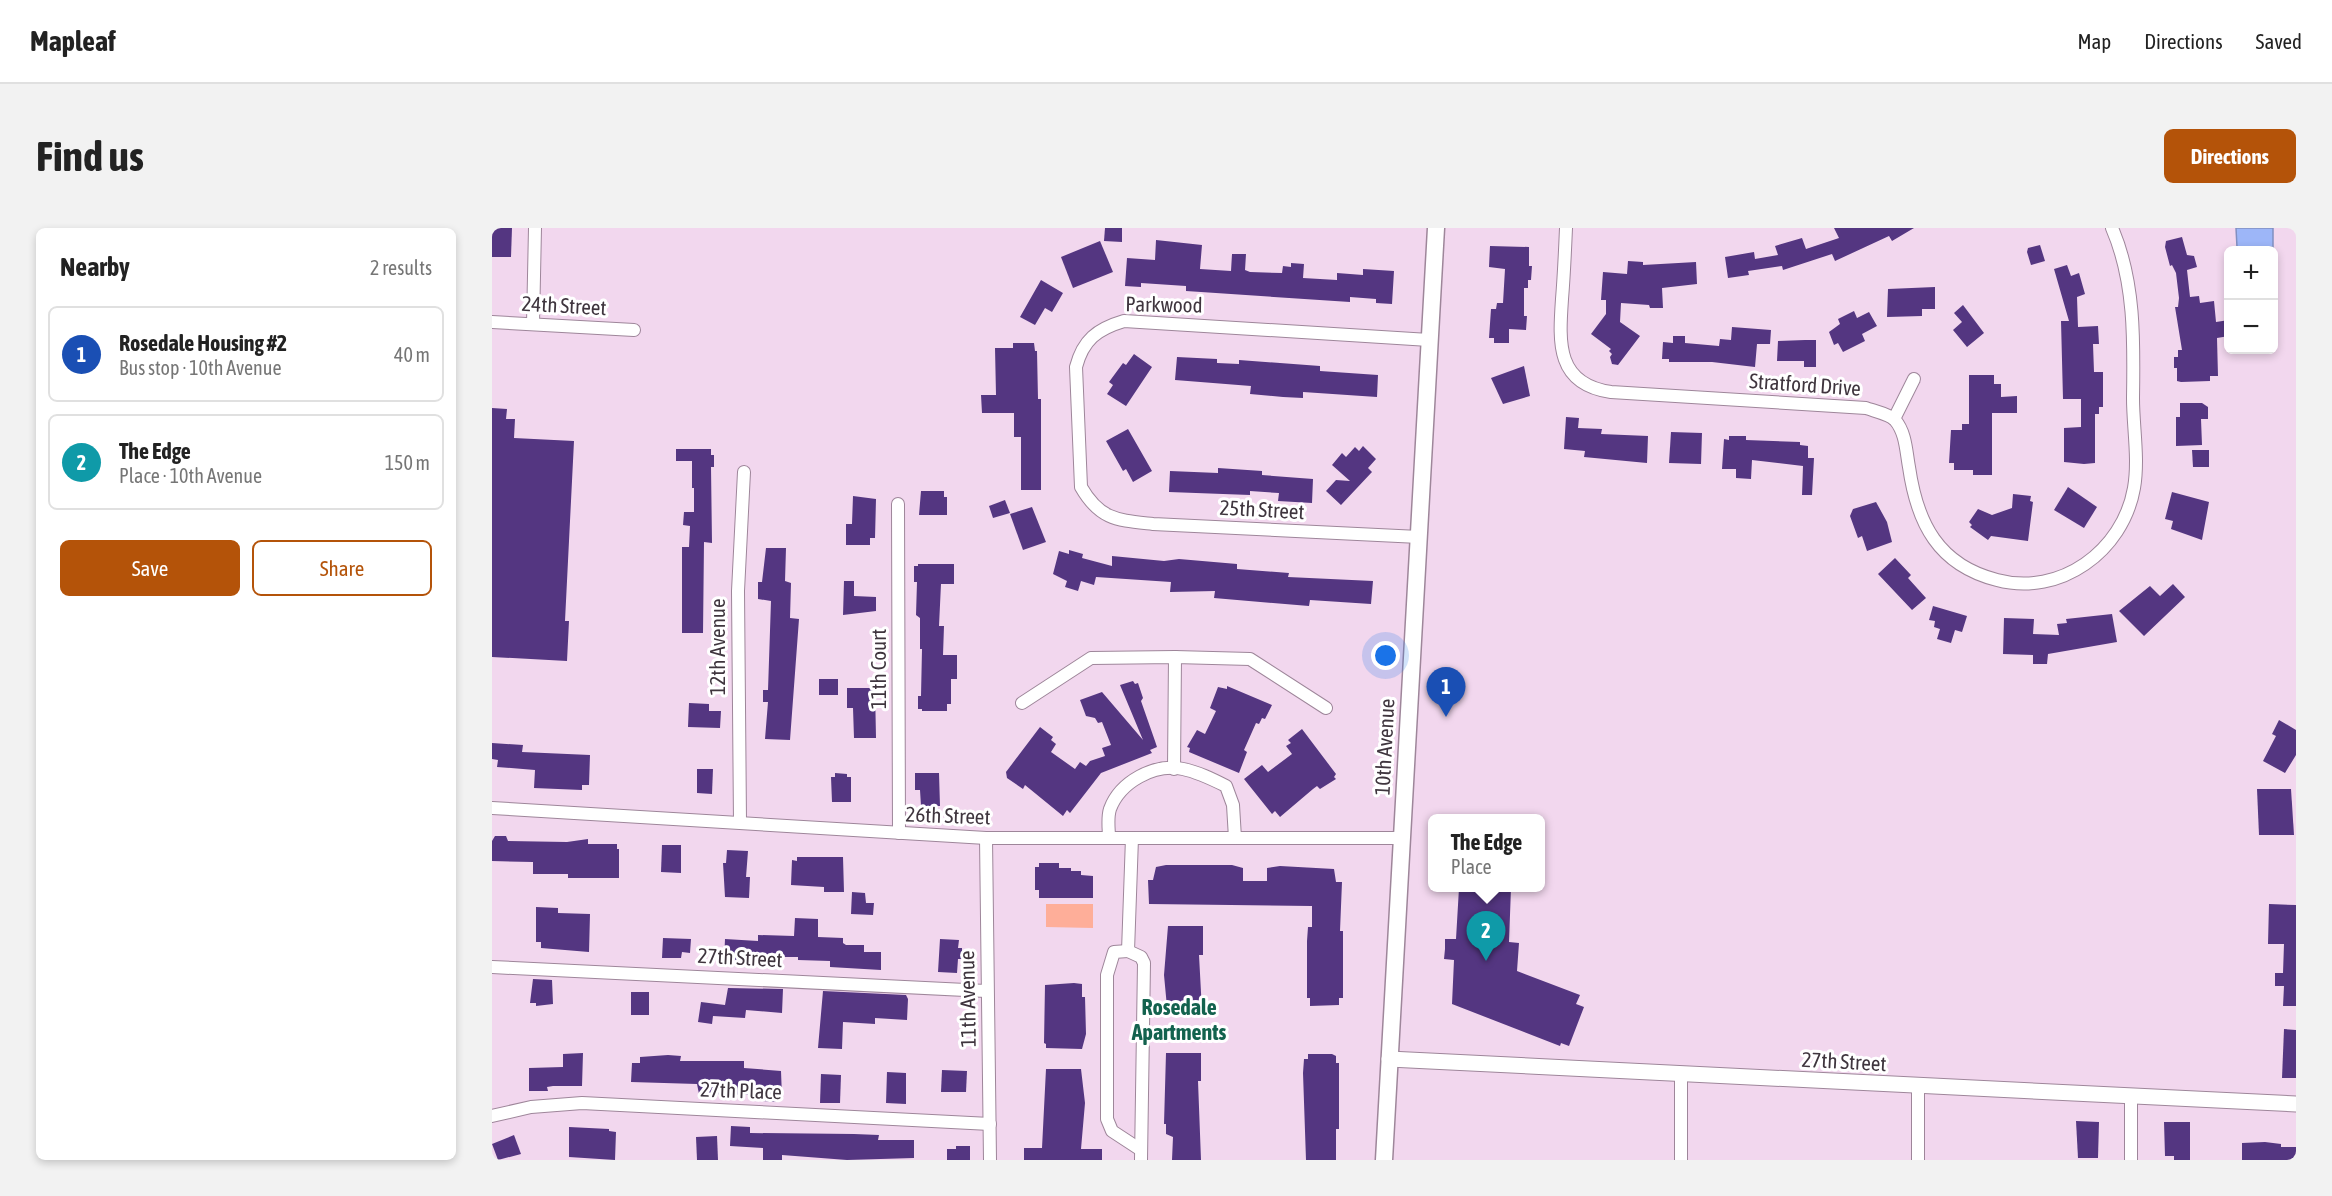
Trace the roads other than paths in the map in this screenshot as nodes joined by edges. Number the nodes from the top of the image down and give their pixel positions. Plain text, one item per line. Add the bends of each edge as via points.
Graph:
1 (535, 228) edge
2 (1436, 228) edge
3 (1566, 228) edge
4 (2112, 228) edge
5 (492, 322) edge
6 (533, 324) junction
7 (634, 330) dead end
8 (1429, 340) junction
9 (1914, 379) dead end
10 (1894, 419) junction
11 (744, 472) dead end
12 (898, 504) dead end
13 (1103, 514) joint
14 (1419, 537) junction
15 (1175, 657) junction
16 (1022, 703) dead end
17 (1326, 708) dead end
18 (1174, 769) junction
19 (492, 808) edge
20 (740, 822) junction
21 (899, 833) junction
22 (986, 838) junction
23 (1109, 838) junction
24 (1132, 838) junction
25 (1235, 838) junction
26 (1402, 838) junction
27 (1128, 951) junction
28 (492, 967) edge
29 (986, 991) junction
30 (1389, 1059) junction
31 (1681, 1073) junction
32 (1918, 1087) junction
33 (2131, 1097) junction
34 (2296, 1104) edge
35 (492, 1116) edge
36 (990, 1124) junction
37 (1141, 1155) edge
38 (990, 1160) edge
39 (1384, 1160) edge
40 (1681, 1160) edge
41 (1918, 1160) edge
42 (2131, 1160) edge

1 - 6 street
2 - 8 main road, 10th Avenue
3 - 10 street, Stratford Drive via 1559,336 1568,368 1594,390 1866,408
4 - 10 street via 2131,301 2136,472 2123,521 2115,536 2092,560 2063,577 2013,583 1981,575 1951,558 1928,534 1920,518 1904,435
5 - 6 street, 24th Street
6 - 7 street, 24th Street
8 - 13 street, Parkwood via 1141,321 1107,326 1091,336 1076,367 1081,487
8 - 14 main road, 10th Avenue
9 - 10 street
11 - 20 street, 12th Avenue via 738,591
12 - 21 street, 11th Court
13 - 14 street, 25th Street via 1153,524
14 - 26 main road, 10th Avenue
15 - 16 street via 1091,658
15 - 17 street via 1250,659
15 - 18 street
18 - 23 street via 1155,770 1128,782 1110,809
18 - 25 street via 1203,775 1226,786 1233,805
19 - 20 street, 26th Street
20 - 21 street, 26th Street
21 - 22 street, 26th Street
22 - 23 street, 26th Street
22 - 29 street, 11th Avenue
23 - 24 street, 26th Street
24 - 25 street, 26th Street
24 - 27 street
25 - 26 street, 26th Street
26 - 30 main road, 10th Avenue
27 - 37 street via 1144,963
27 - 37 street via 1114,952 1107,975 1107,1119 1112,1131
28 - 29 street, 27th Street
29 - 36 street, 11th Avenue
30 - 31 street, 27th Street
30 - 39 main road, 10th Avenue
31 - 32 street, 27th Street
31 - 40 street
32 - 33 street, 27th Street
32 - 41 street
33 - 34 street, 27th Street
33 - 42 street
35 - 36 street, 27th Place via 531,1107 582,1103
36 - 38 street, 11th Avenue

